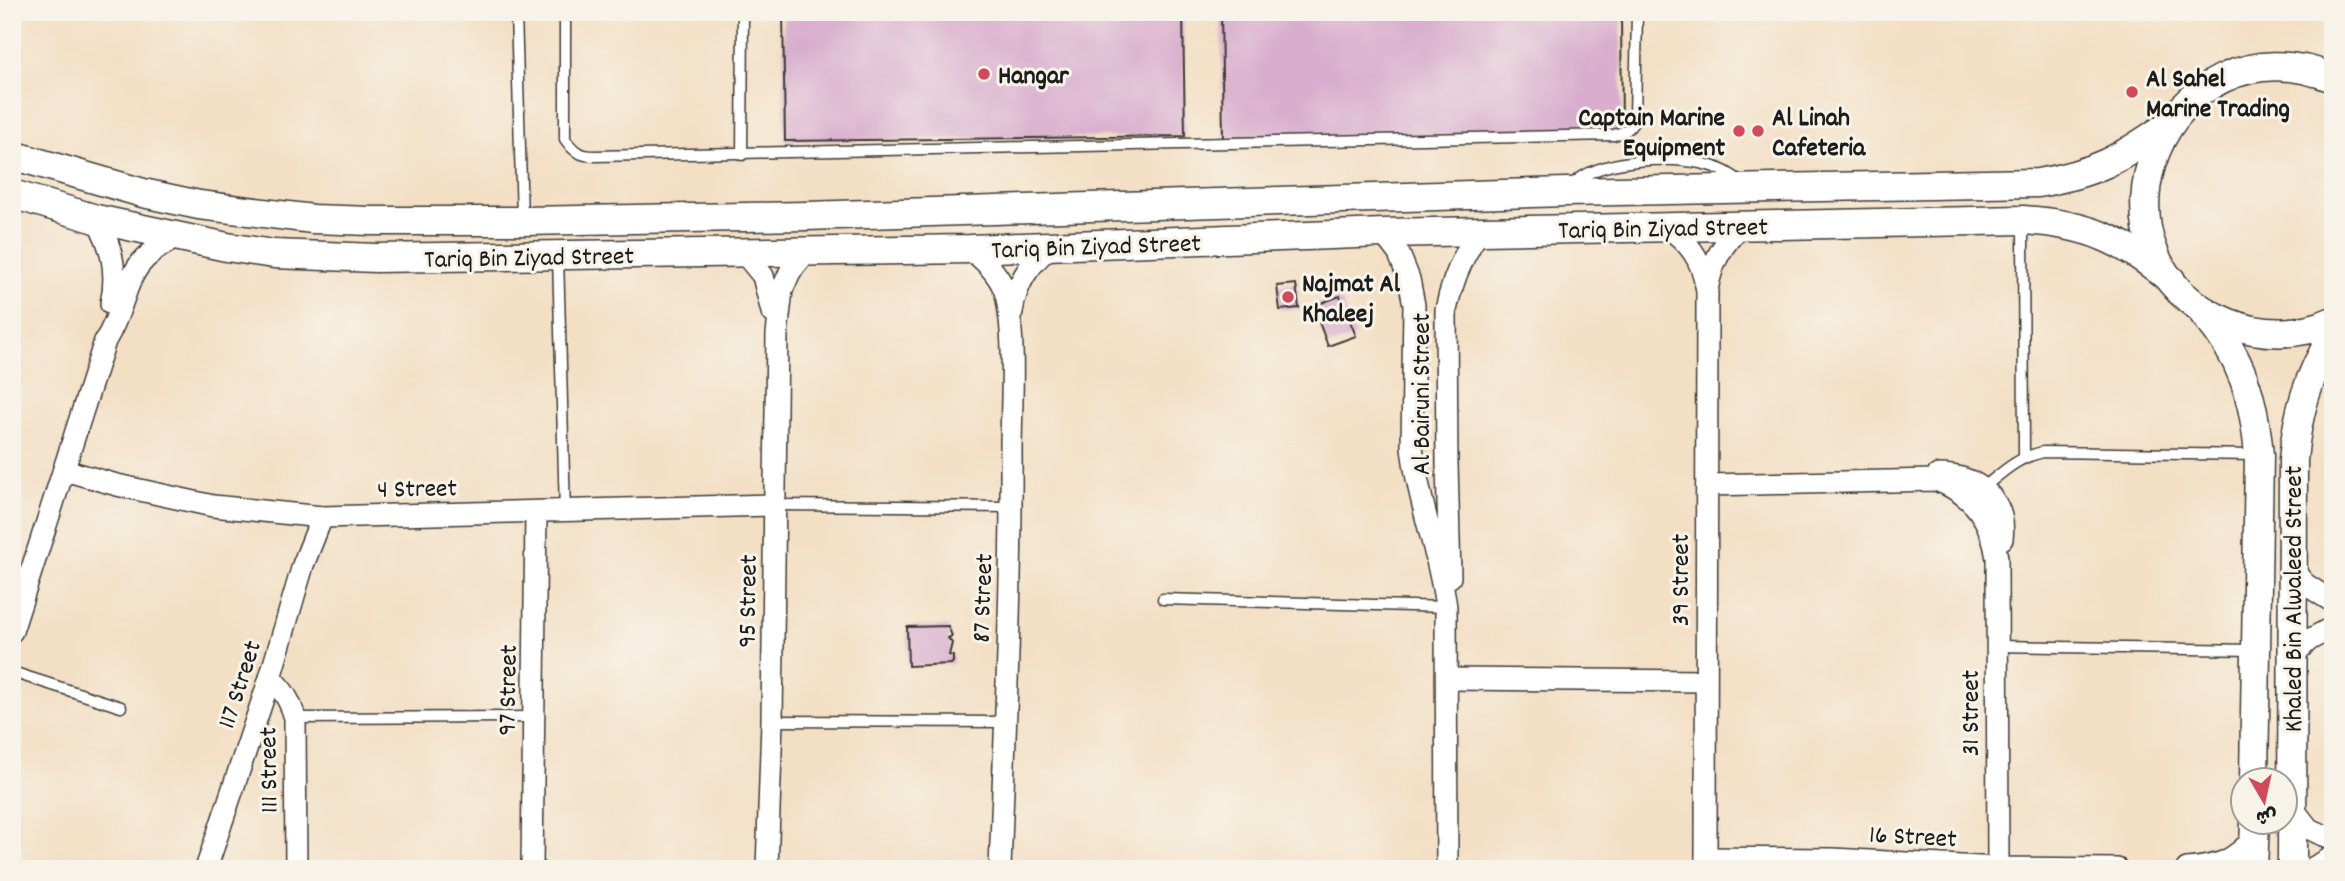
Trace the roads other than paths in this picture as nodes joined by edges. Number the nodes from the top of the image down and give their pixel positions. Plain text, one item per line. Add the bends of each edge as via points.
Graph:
1 (516, 12) edge
2 (565, 12) edge
3 (743, 12) edge
4 (1637, 12) edge
5 (2333, 78) edge
6 (2167, 126) junction
7 (12, 155) edge
8 (742, 155) junction
9 (12, 194) edge
10 (806, 216) junction
11 (96, 219) junction
12 (2023, 220) junction
13 (523, 221) junction
14 (1742, 225) junction
15 (1666, 226) junction
16 (1480, 230) junction
17 (1383, 233) junction
18 (176, 238) junction
19 (1050, 247) junction
20 (970, 249) junction
21 (806, 252) junction
22 (746, 254) junction
23 (558, 257) junction
24 (2171, 280) junction
25 (1707, 292) junction
26 (2198, 306) junction
27 (2333, 321) edge
28 (1010, 328) junction
29 (777, 334) junction
30 (2333, 336) edge
31 (105, 341) junction
32 (2259, 455) junction
33 (2024, 456) junction
34 (64, 470) junction
35 (1921, 479) junction
36 (1707, 485) junction
37 (1983, 488) junction
38 (776, 505) junction
39 (1012, 508) junction
40 (536, 512) junction
41 (565, 512) junction
42 (322, 517) junction
43 (1997, 558) junction
44 (2293, 570) junction
45 (1163, 600) dead end
46 (2333, 601) edge
47 (1446, 607) junction
48 (2333, 628) edge
49 (12, 631) edge
50 (1997, 646) junction
51 (2255, 650) junction
52 (2294, 654) junction
53 (12, 672) edge
54 (271, 678) junction
55 (1447, 679) junction
56 (1706, 681) junction
57 (121, 707) dead end
58 (295, 718) junction
59 (533, 718) junction
60 (772, 721) junction
61 (1006, 722) junction
62 (2291, 759) junction
63 (2254, 766) edge
64 (2257, 766) edge
65 (2291, 766) edge
66 (2300, 818) edge
67 (2250, 836) edge
68 (2255, 836) edge
69 (2291, 836) edge
70 (2333, 840) edge
71 (2333, 857) edge
72 (1706, 864) edge
73 (2011, 868) edge
74 (206, 869) edge
75 (296, 869) edge
76 (532, 869) edge
77 (767, 869) edge
78 (1000, 869) edge
79 (1447, 869) edge
80 (2117, 869) edge
81 (2187, 869) edge
82 (2253, 869) edge
83 (2292, 869) edge
84 (2311, 869) edge

1 - 13 lane
2 - 8 lane via 564,126 572,149 583,156
3 - 8 lane
4 - 8 lane via 1635,119 1623,133 1614,135
5 - 6 main road via 2286,67 2240,72 2199,93
6 - 10 main road, Tariq Bin Ziyad Street via 2107,165 2038,183 1566,192
6 - 24 main road via 2150,163 2144,204 2152,244
7 - 13 main road, Tariq Bin Ziyad Street via 143,193 256,213 371,221
9 - 11 main road, Tariq Bin Ziyad Street
10 - 13 main road, Tariq Bin Ziyad Street
10 - 21 main road
11 - 18 main road, Tariq Bin Ziyad Street
11 - 31 street via 109,244 114,272
12 - 14 main road, Tariq Bin Ziyad Street
12 - 24 main road, Tariq Bin Ziyad Street via 2056,222 2108,238 2146,259
12 - 33 lane
14 - 15 main road, Tariq Bin Ziyad Street
14 - 25 street, 39 Street via 1715,262
15 - 16 main road, Tariq Bin Ziyad Street
15 - 25 street, 39 Street via 1680,235 1699,261
16 - 17 main road, Tariq Bin Ziyad Street
16 - 47 street, Al Bairuni Street via 1457,268 1447,310 1451,546
17 - 19 main road, Tariq Bin Ziyad Street
17 - 47 street, Al Bairuni Street via 1404,267 1415,304 1412,447
18 - 23 main road, Tariq Bin Ziyad Street via 324,257
18 - 31 street via 137,268
19 - 20 main road, Tariq Bin Ziyad Street
19 - 28 street, 87 Street via 1020,281
20 - 21 main road, Tariq Bin Ziyad Street
20 - 28 street, 87 Street via 1001,283
21 - 22 main road, Tariq Bin Ziyad Street
21 - 29 street, 95 Street via 782,290
22 - 23 main road, Tariq Bin Ziyad Street
22 - 29 street, 95 Street via 768,286
23 - 41 lane
24 - 26 main road
25 - 36 street, 39 Street
26 - 27 main road via 2239,327 2261,332 2307,330
26 - 32 main road, Khaled Bin Alwaleed Street via 2243,374 2252,401
28 - 39 street, 87 Street
29 - 38 street, 95 Street
30 - 44 main road, Khaled Bin Alwaleed Street via 2315,367 2295,429
31 - 34 street
32 - 33 lane via 2057,451
32 - 51 main road, Khaled Bin Alwaleed Street
33 - 37 lane
34 - 42 street, 4 Street via 213,506
34 - 49 street
35 - 36 street, 31 Street
35 - 37 street, 31 Street via 1954,475
35 - 43 street, 31 Street via 1950,485 1973,502 1990,526
36 - 56 street, 39 Street
37 - 43 street, 31 Street via 2002,521
38 - 39 lane
38 - 41 street, 4 Street
38 - 60 street, 95 Street
39 - 61 street, 87 Street
40 - 41 street, 4 Street
40 - 42 street, 4 Street
40 - 59 street, 97 Street
42 - 54 street, 117 Street via 303,565
43 - 50 street, 31 Street
44 - 46 street via 2305,584
44 - 52 main road, Khaled Bin Alwaleed Street
45 - 47 lane
47 - 55 street, Al Bairuni Street
48 - 52 street
50 - 51 lane
50 - 73 street, 31 Street
51 - 63 main road, Khaled Bin Alwaleed Street
52 - 62 main road, Khaled Bin Alwaleed Street
53 - 57 lane
54 - 58 street, 111 Street via 291,703
54 - 74 street, 117 Street
55 - 56 street
55 - 79 street, Al Bairuni Street
56 - 72 street, 39 Street
58 - 59 lane
58 - 75 street, 111 Street
59 - 76 street, 97 Street
60 - 61 lane
60 - 77 street, 95 Street
61 - 78 street, 87 Street
62 - 64 main road via 2272,753
62 - 65 main road, Khaled Bin Alwaleed Street
66 - 70 street via 2308,828
67 - 81 street via 2234,858
68 - 82 main road
69 - 83 main road, Khaled Bin Alwaleed Street
71 - 84 street
72 - 73 street, 16 Street via 1833,859
73 - 80 street, 16 Street

